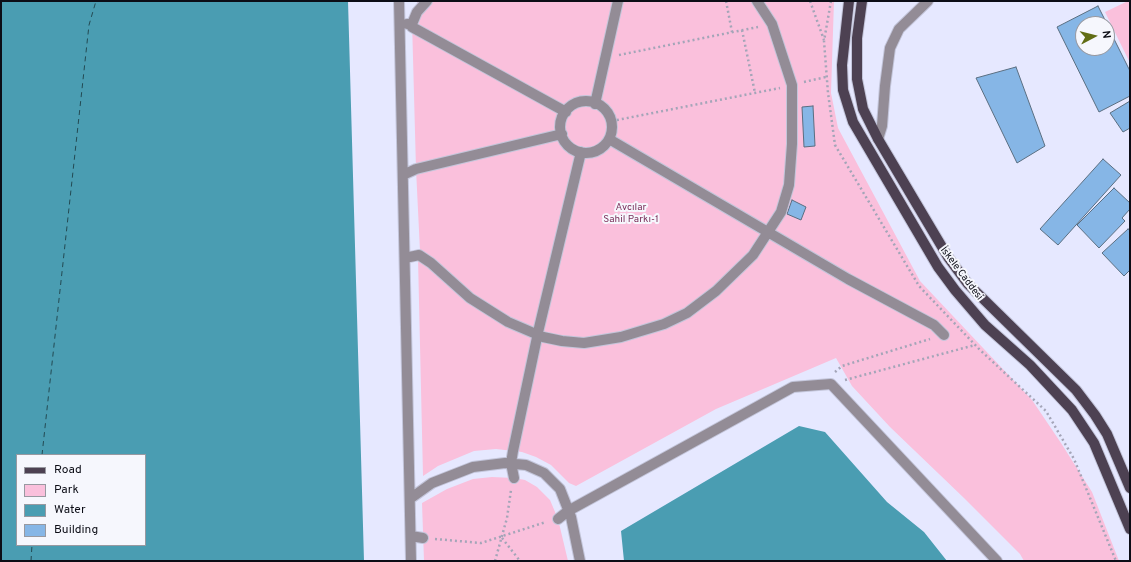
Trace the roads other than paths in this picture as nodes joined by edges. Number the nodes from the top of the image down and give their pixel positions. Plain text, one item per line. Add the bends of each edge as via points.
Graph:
1 (399, 1) edge
2 (427, 1) edge
3 (618, 1) edge
4 (757, 1) edge
5 (848, 1) edge
6 (862, 1) edge
7 (928, 1) edge
8 (412, 24) junction
9 (399, 25) junction
10 (595, 104) junction
11 (566, 112) junction
12 (562, 134) junction
13 (878, 138) junction
14 (609, 139) junction
15 (867, 145) junction
16 (581, 152) junction
17 (403, 175) junction
18 (769, 233) junction
19 (405, 258) junction
20 (537, 334) junction
21 (944, 335) road end
22 (511, 463) junction
23 (514, 478) road end
24 (1130, 488) edge
25 (411, 498) junction
26 (568, 511) junction
27 (558, 519) road end
28 (1130, 529) edge
29 (411, 536) junction
30 (423, 538) road end
31 (411, 561) edge
32 (580, 561) edge
33 (997, 561) edge

1 - 9 street
2 - 8 street via 417,12
3 - 10 street
4 - 18 street via 772,24 792,85 789,185 781,212
5 - 15 main road, İskele Caddesi via 842,65 843,90 854,122
6 - 13 main road, İskele Caddesi via 857,79 863,109
7 - 13 street via 899,29 890,48 882,126
8 - 9 street
8 - 11 street via 412,27
9 - 17 street
10 - 11 street via 584,101 576,103
10 - 14 street via 607,111 612,122
11 - 12 street via 561,124
12 - 16 street via 569,146
12 - 17 street via 416,169
13 - 15 main road
13 - 24 main road, İskele Caddesi via 948,257 968,284 1076,390 1095,415 1107,434
14 - 16 street via 601,149
14 - 18 street
15 - 28 main road, İskele Caddesi via 938,267 955,290 985,326 1030,365 1072,410 1094,443
16 - 20 street
17 - 19 street
18 - 20 street via 753,255 716,291 687,314 621,338 584,343 562,341
18 - 21 street via 934,325
19 - 20 street via 419,255 470,298 508,322
19 - 25 street
20 - 22 street
22 - 23 street
22 - 25 street via 472,467 454,473 432,483
22 - 26 street via 526,465 544,474 560,489
25 - 29 street
26 - 27 street
26 - 32 street
26 - 33 street via 793,387 831,384
29 - 30 street
29 - 31 street

